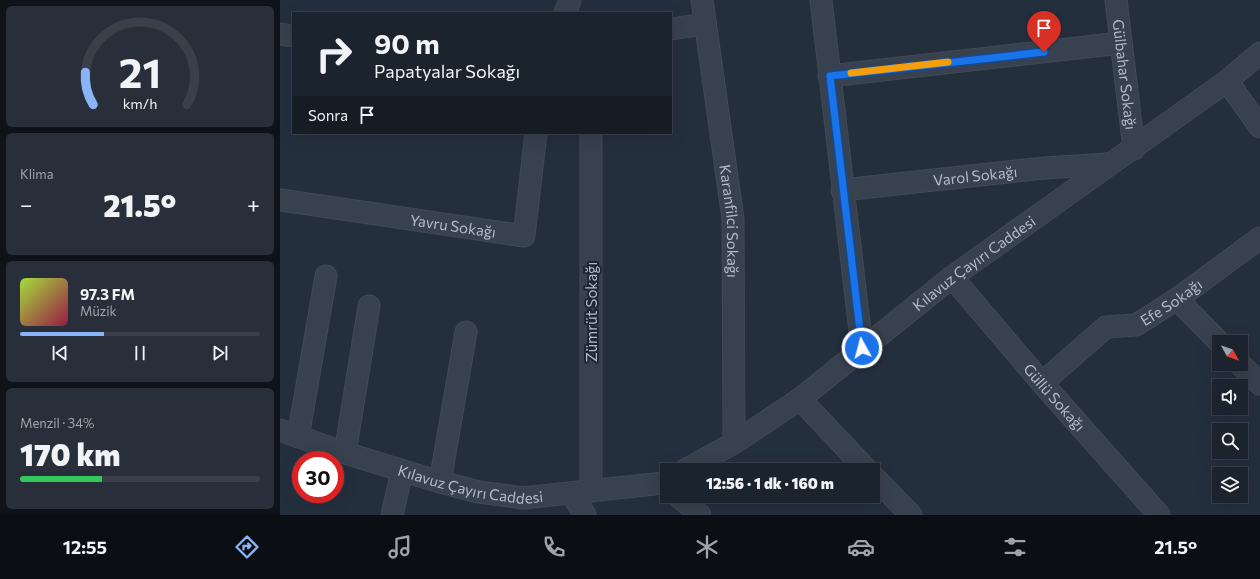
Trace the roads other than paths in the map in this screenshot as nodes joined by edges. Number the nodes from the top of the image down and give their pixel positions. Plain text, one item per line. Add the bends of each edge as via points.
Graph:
1 (570, 0) edge
2 (702, 0) edge
3 (821, 0) edge
4 (1116, 0) edge
5 (566, 12) edge
6 (704, 24) junction
7 (672, 29) edge
8 (280, 34) edge
9 (292, 36) edge
10 (1121, 43) junction
11 (1260, 53) edge
12 (830, 76) junction
13 (1227, 81) junction
14 (1260, 127) edge
15 (536, 134) edge
16 (591, 134) edge
17 (1134, 148) junction
18 (1108, 164) junction
19 (842, 190) junction
20 (280, 200) edge
21 (1260, 238) edge
22 (326, 276) dead end
23 (952, 277) junction
24 (1177, 299) junction
25 (369, 306) dead end
26 (466, 332) dead end
27 (1212, 335) edge
28 (862, 348) junction
29 (1247, 371) edge
30 (1042, 383) junction
31 (1260, 384) edge
32 (800, 399) junction
33 (289, 434) edge
34 (734, 443) junction
35 (345, 453) junction
36 (698, 463) edge
37 (860, 463) edge
38 (402, 470) junction
39 (440, 482) junction
40 (880, 483) edge
41 (660, 488) edge
42 (581, 492) junction
43 (687, 503) edge
44 (522, 507) edge
45 (392, 515) edge
46 (585, 515) edge
47 (700, 515) edge
48 (910, 515) edge
49 (1159, 515) edge

1 - 5 street
2 - 6 street, Karanfilci Sokağı
3 - 12 street
4 - 10 street, Gülbahar Sokağı
6 - 7 street
6 - 34 street, Karanfilci Sokağı via 733,219
8 - 9 street
10 - 12 street
10 - 17 street, Gülbahar Sokağı
11 - 13 street, Kılavuz Çayırı Caddesi
12 - 19 street
13 - 14 street
13 - 17 street, Kılavuz Çayırı Caddesi
15 - 20 street, Yavru Sokağı via 524,236
16 - 42 street, Zümrüt Sokağı
17 - 18 street, Kılavuz Çayırı Caddesi
18 - 19 street, Varol Sokağı via 1044,168
18 - 23 street, Kılavuz Çayırı Caddesi
19 - 28 street
21 - 24 street, Efe Sokağı
22 - 33 street
23 - 28 street, Kılavuz Çayırı Caddesi
23 - 30 street, Güllü Sokağı
24 - 27 street
24 - 30 street, Efe Sokağı via 1136,325 1106,327
25 - 35 street
26 - 39 street
28 - 32 street, Kılavuz Çayırı Caddesi
29 - 31 street
30 - 49 street, Güllü Sokağı
32 - 34 street, Kılavuz Çayırı Caddesi
32 - 37 street
33 - 35 street, Kılavuz Çayırı Caddesi
34 - 36 street, Kılavuz Çayırı Caddesi
35 - 38 street, Kılavuz Çayırı Caddesi
38 - 39 street, Kılavuz Çayırı Caddesi
38 - 45 street
39 - 44 street, Kılavuz Çayırı Caddesi
40 - 48 street
41 - 42 street, Kılavuz Çayırı Caddesi
42 - 44 street, Kılavuz Çayırı Caddesi
42 - 46 street
43 - 47 street

